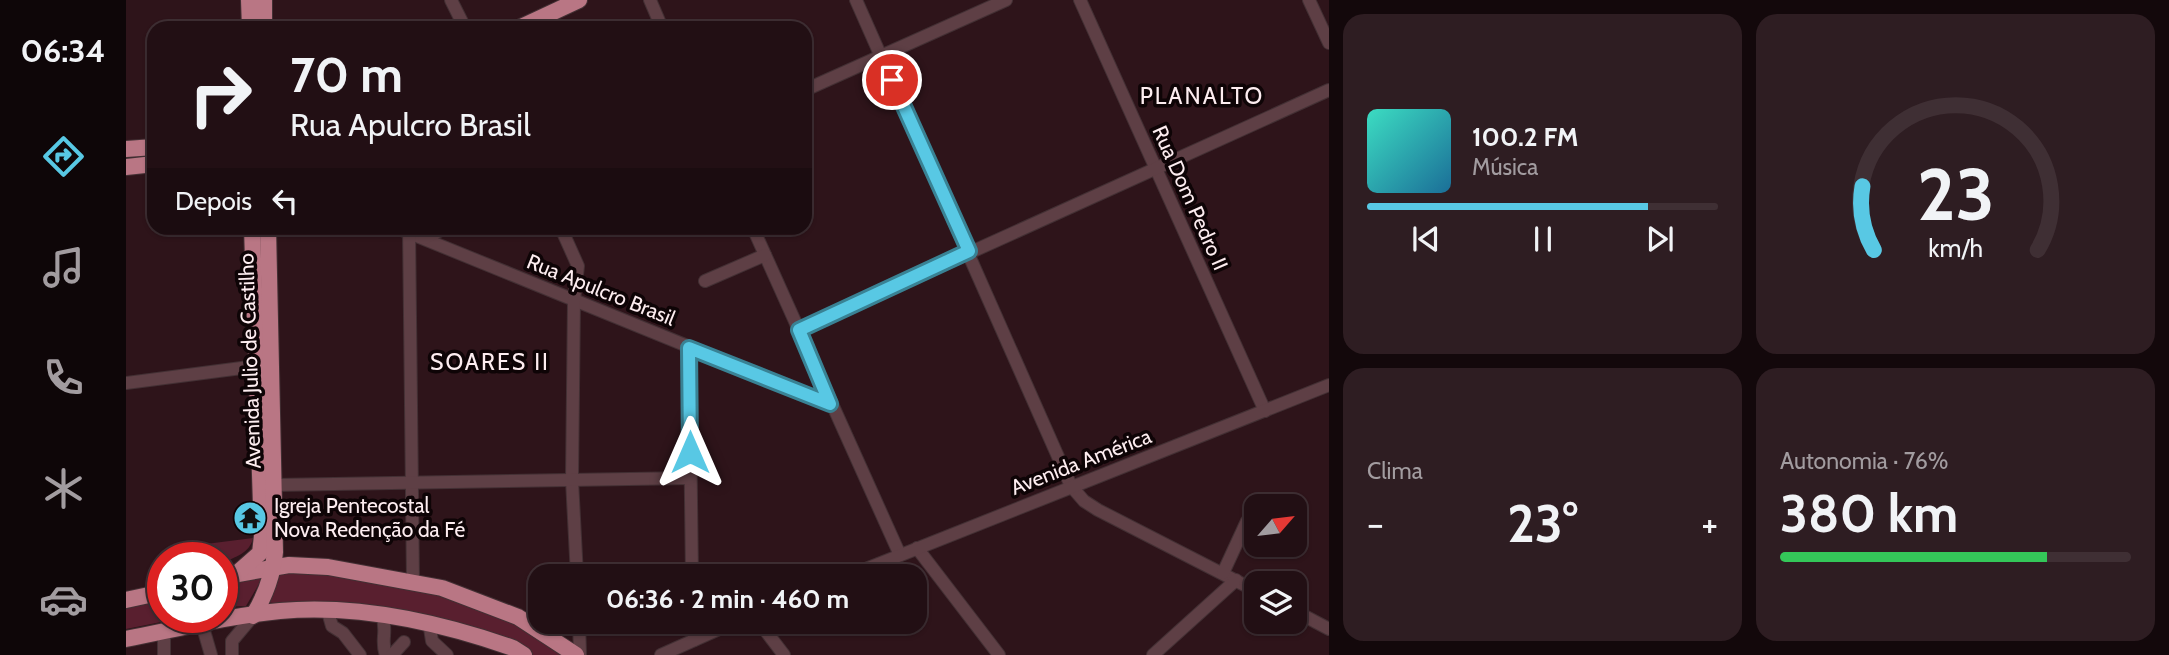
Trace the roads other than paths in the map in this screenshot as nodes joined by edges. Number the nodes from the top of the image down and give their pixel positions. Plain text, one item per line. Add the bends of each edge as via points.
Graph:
1 (249, 0) edge
2 (264, 0) edge
3 (451, 0) edge
4 (577, 0) edge
5 (650, 0) edge
6 (856, 0) edge
7 (1006, 0) edge
8 (1080, 0) edge
9 (1309, 0) edge
10 (250, 21) edge
11 (264, 21) edge
12 (462, 21) edge
13 (534, 21) edge
14 (659, 21) edge
15 (1329, 43) edge
16 (881, 56) junction
17 (812, 87) edge
18 (1329, 90) edge
19 (126, 149) edge
20 (147, 149) edge
21 (147, 165) edge
22 (126, 167) edge
23 (1155, 167) junction
24 (252, 235) edge
25 (268, 235) edge
26 (405, 235) edge
27 (418, 235) edge
28 (431, 235) edge
29 (564, 235) edge
30 (756, 235) edge
31 (424, 238) junction
32 (969, 251) junction
33 (765, 255) junction
34 (705, 281) dead end
35 (574, 300) junction
36 (799, 330) junction
37 (689, 348) junction
38 (257, 366) junction
39 (126, 383) edge
40 (1329, 385) edge
41 (830, 404) junction
42 (1265, 411) junction
43 (690, 478) junction
44 (572, 480) junction
45 (414, 483) junction
46 (275, 485) junction
47 (1071, 486) junction
48 (1244, 528) edge
49 (917, 548) junction
50 (900, 555) junction
51 (576, 564) edge
52 (692, 564) edge
53 (878, 564) edge
54 (274, 566) junction
55 (238, 570) edge
56 (1223, 573) junction
57 (238, 575) edge
58 (1237, 580) junction
59 (413, 582) junction
60 (1244, 584) edge
61 (147, 595) edge
62 (126, 600) edge
63 (328, 612) junction
64 (382, 615) junction
65 (253, 616) junction
66 (1307, 617) edge
67 (238, 618) edge
68 (429, 622) junction
69 (1329, 629) edge
70 (159, 633) edge
71 (164, 633) edge
72 (206, 633) edge
73 (579, 634) edge
74 (694, 634) edge
75 (708, 634) edge
76 (768, 634) edge
77 (126, 639) edge
78 (694, 640) junction
79 (404, 642) dead end
80 (385, 654) edge
81 (164, 655) edge
82 (211, 655) edge
83 (232, 655) edge
84 (360, 655) edge
85 (447, 655) edge
86 (524, 655) edge
87 (578, 655) edge
88 (661, 655) edge
89 (784, 655) edge
90 (999, 655) edge
91 (1153, 655) edge

1 - 10 main road
2 - 11 main road
3 - 12 street
4 - 13 main road
5 - 14 street
6 - 16 street
7 - 16 street
8 - 23 street, Rua Dom Pedro II
9 - 15 street
16 - 17 street
16 - 32 street
18 - 23 street
19 - 20 main road
21 - 22 main road
23 - 32 street
23 - 42 street, Rua Dom Pedro II
24 - 38 main road, Avenida Julio de Castilho
25 - 46 main road, Avenida Julio de Castilho
26 - 45 street
27 - 31 street, Rua Apulcro Brasil
28 - 31 street
29 - 35 street via 578,266
30 - 33 street
31 - 35 street, Rua Apulcro Brasil
32 - 36 street
32 - 47 street
33 - 34 street
33 - 36 street
35 - 37 street, Rua Apulcro Brasil
35 - 44 street
36 - 41 street
37 - 41 street, Rua Apulcro Brasil
37 - 43 street
38 - 39 street
38 - 55 main road, Avenida Julio de Castilho via 261,546 260,553
40 - 42 street, Avenida América
41 - 50 street
42 - 47 street, Avenida América
43 - 44 street
43 - 52 street
44 - 45 street
44 - 51 street
45 - 46 street
45 - 59 street
46 - 54 main road, Avenida Julio de Castilho
47 - 49 street, Avenida América
47 - 56 street via 1098,510
48 - 56 street
49 - 50 street, Avenida América
49 - 90 street
50 - 53 street, Avenida América
54 - 57 main road
54 - 59 main road via 328,567
54 - 65 main road, Avenida Julio de Castilho
56 - 58 street
58 - 60 street
58 - 91 street
59 - 87 main road via 471,597 519,617
61 - 62 main road
63 - 64 main road
63 - 65 main road via 278,611
63 - 84 street via 332,626
64 - 68 main road
64 - 80 street via 387,628
65 - 67 main road
65 - 83 street via 232,641
66 - 69 street
68 - 85 street via 432,641
68 - 86 main road via 503,644
70 - 77 main road
71 - 81 street
72 - 82 street
73 - 87 street
74 - 78 street
75 - 78 street
76 - 89 street
78 - 88 street
79 - 80 street

